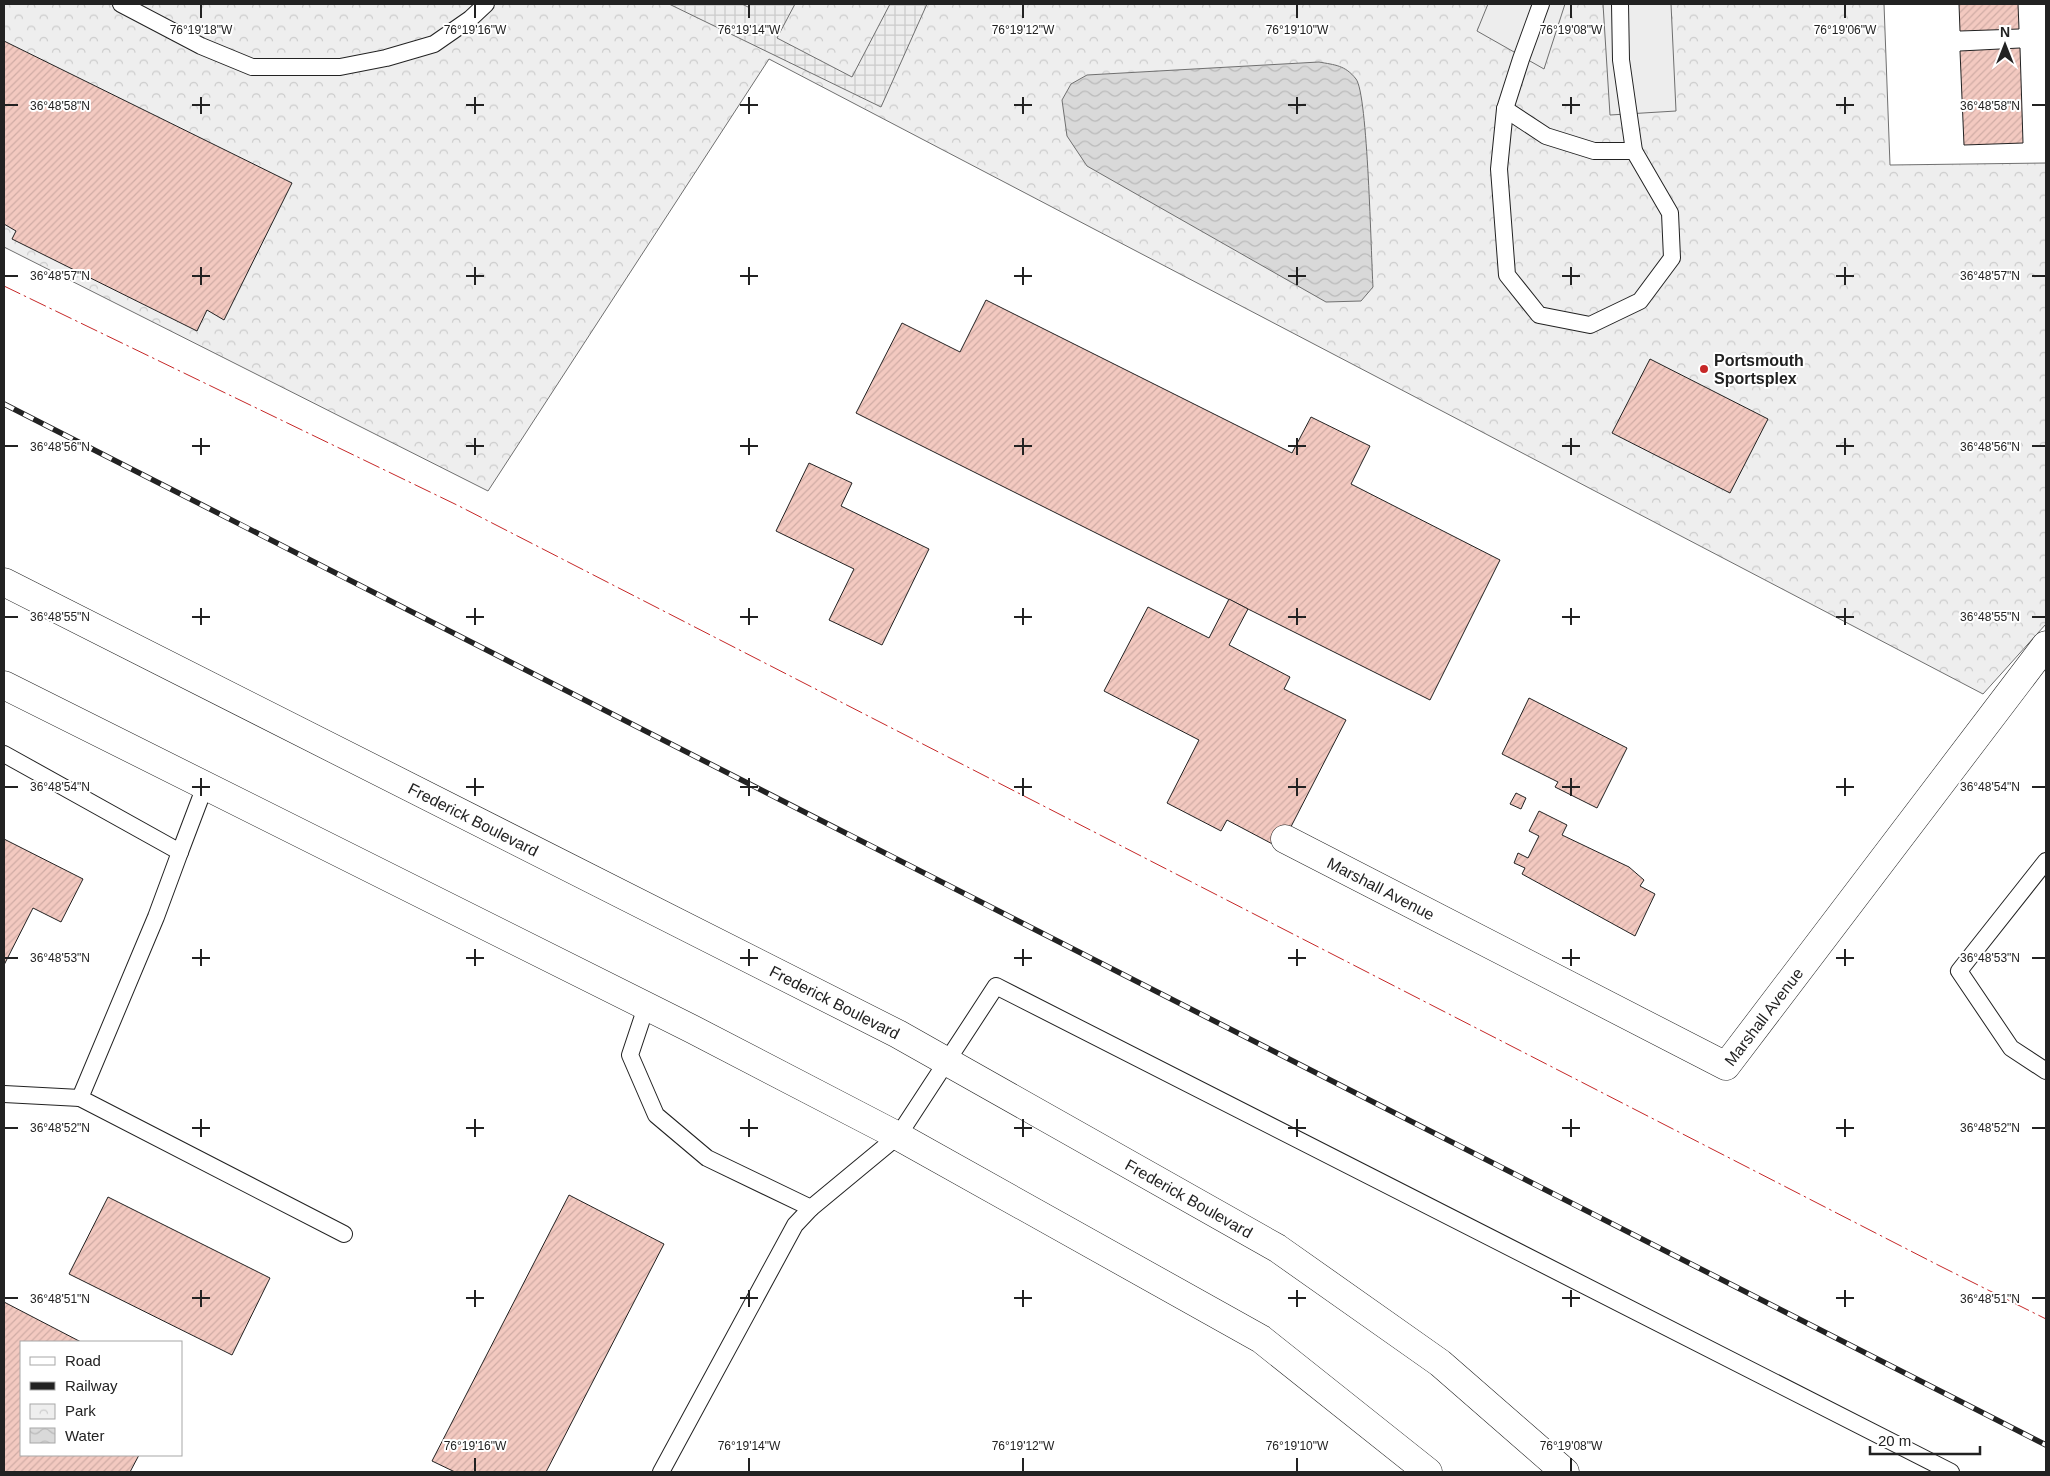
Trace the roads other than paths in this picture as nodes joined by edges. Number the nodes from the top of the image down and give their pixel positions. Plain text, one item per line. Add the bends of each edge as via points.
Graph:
1 (122, 4) edge
2 (486, 4) edge
3 (1541, 4) edge
4 (1620, 4) edge
5 (1505, 109) junction
6 (1634, 151) junction
7 (4, 582) edge
8 (2046, 645) edge
9 (4, 686) edge
10 (4, 754) edge
11 (205, 786) junction
12 (1285, 839) dead end
13 (180, 852) junction
14 (2046, 861) edge
15 (646, 1007) junction
16 (947, 1062) junction
17 (2046, 1071) edge
18 (4, 1094) edge
19 (80, 1098) junction
20 (898, 1136) junction
21 (811, 1208) junction
22 (344, 1234) dead end
23 (661, 1472) edge
24 (1428, 1472) edge
25 (1565, 1472) edge
26 (1951, 1472) edge

1 - 2 lane via 201,46 252,67 340,67 434,44
3 - 5 lane
4 - 6 lane via 1621,60
5 - 6 lane via 1546,136 1594,151
5 - 6 lane via 1499,169 1507,275 1539,315 1590,325 1640,301 1672,258 1670,213
7 - 16 main road, Frederick Boulevard
8 - 12 main road, Marshall Avenue via 1726,1066
9 - 11 main road
10 - 13 lane
11 - 13 lane
11 - 15 main road
13 - 19 lane
14 - 17 lane via 1959,971 2011,1048
15 - 20 main road
15 - 21 lane via 630,1055 656,1115 707,1158
16 - 20 lane
16 - 25 main road, Frederick Boulevard via 1277,1248 1440,1362
16 - 26 lane via 996,986
18 - 19 lane
19 - 22 lane
20 - 21 lane
20 - 24 main road via 1261,1339
21 - 23 lane via 795,1225

